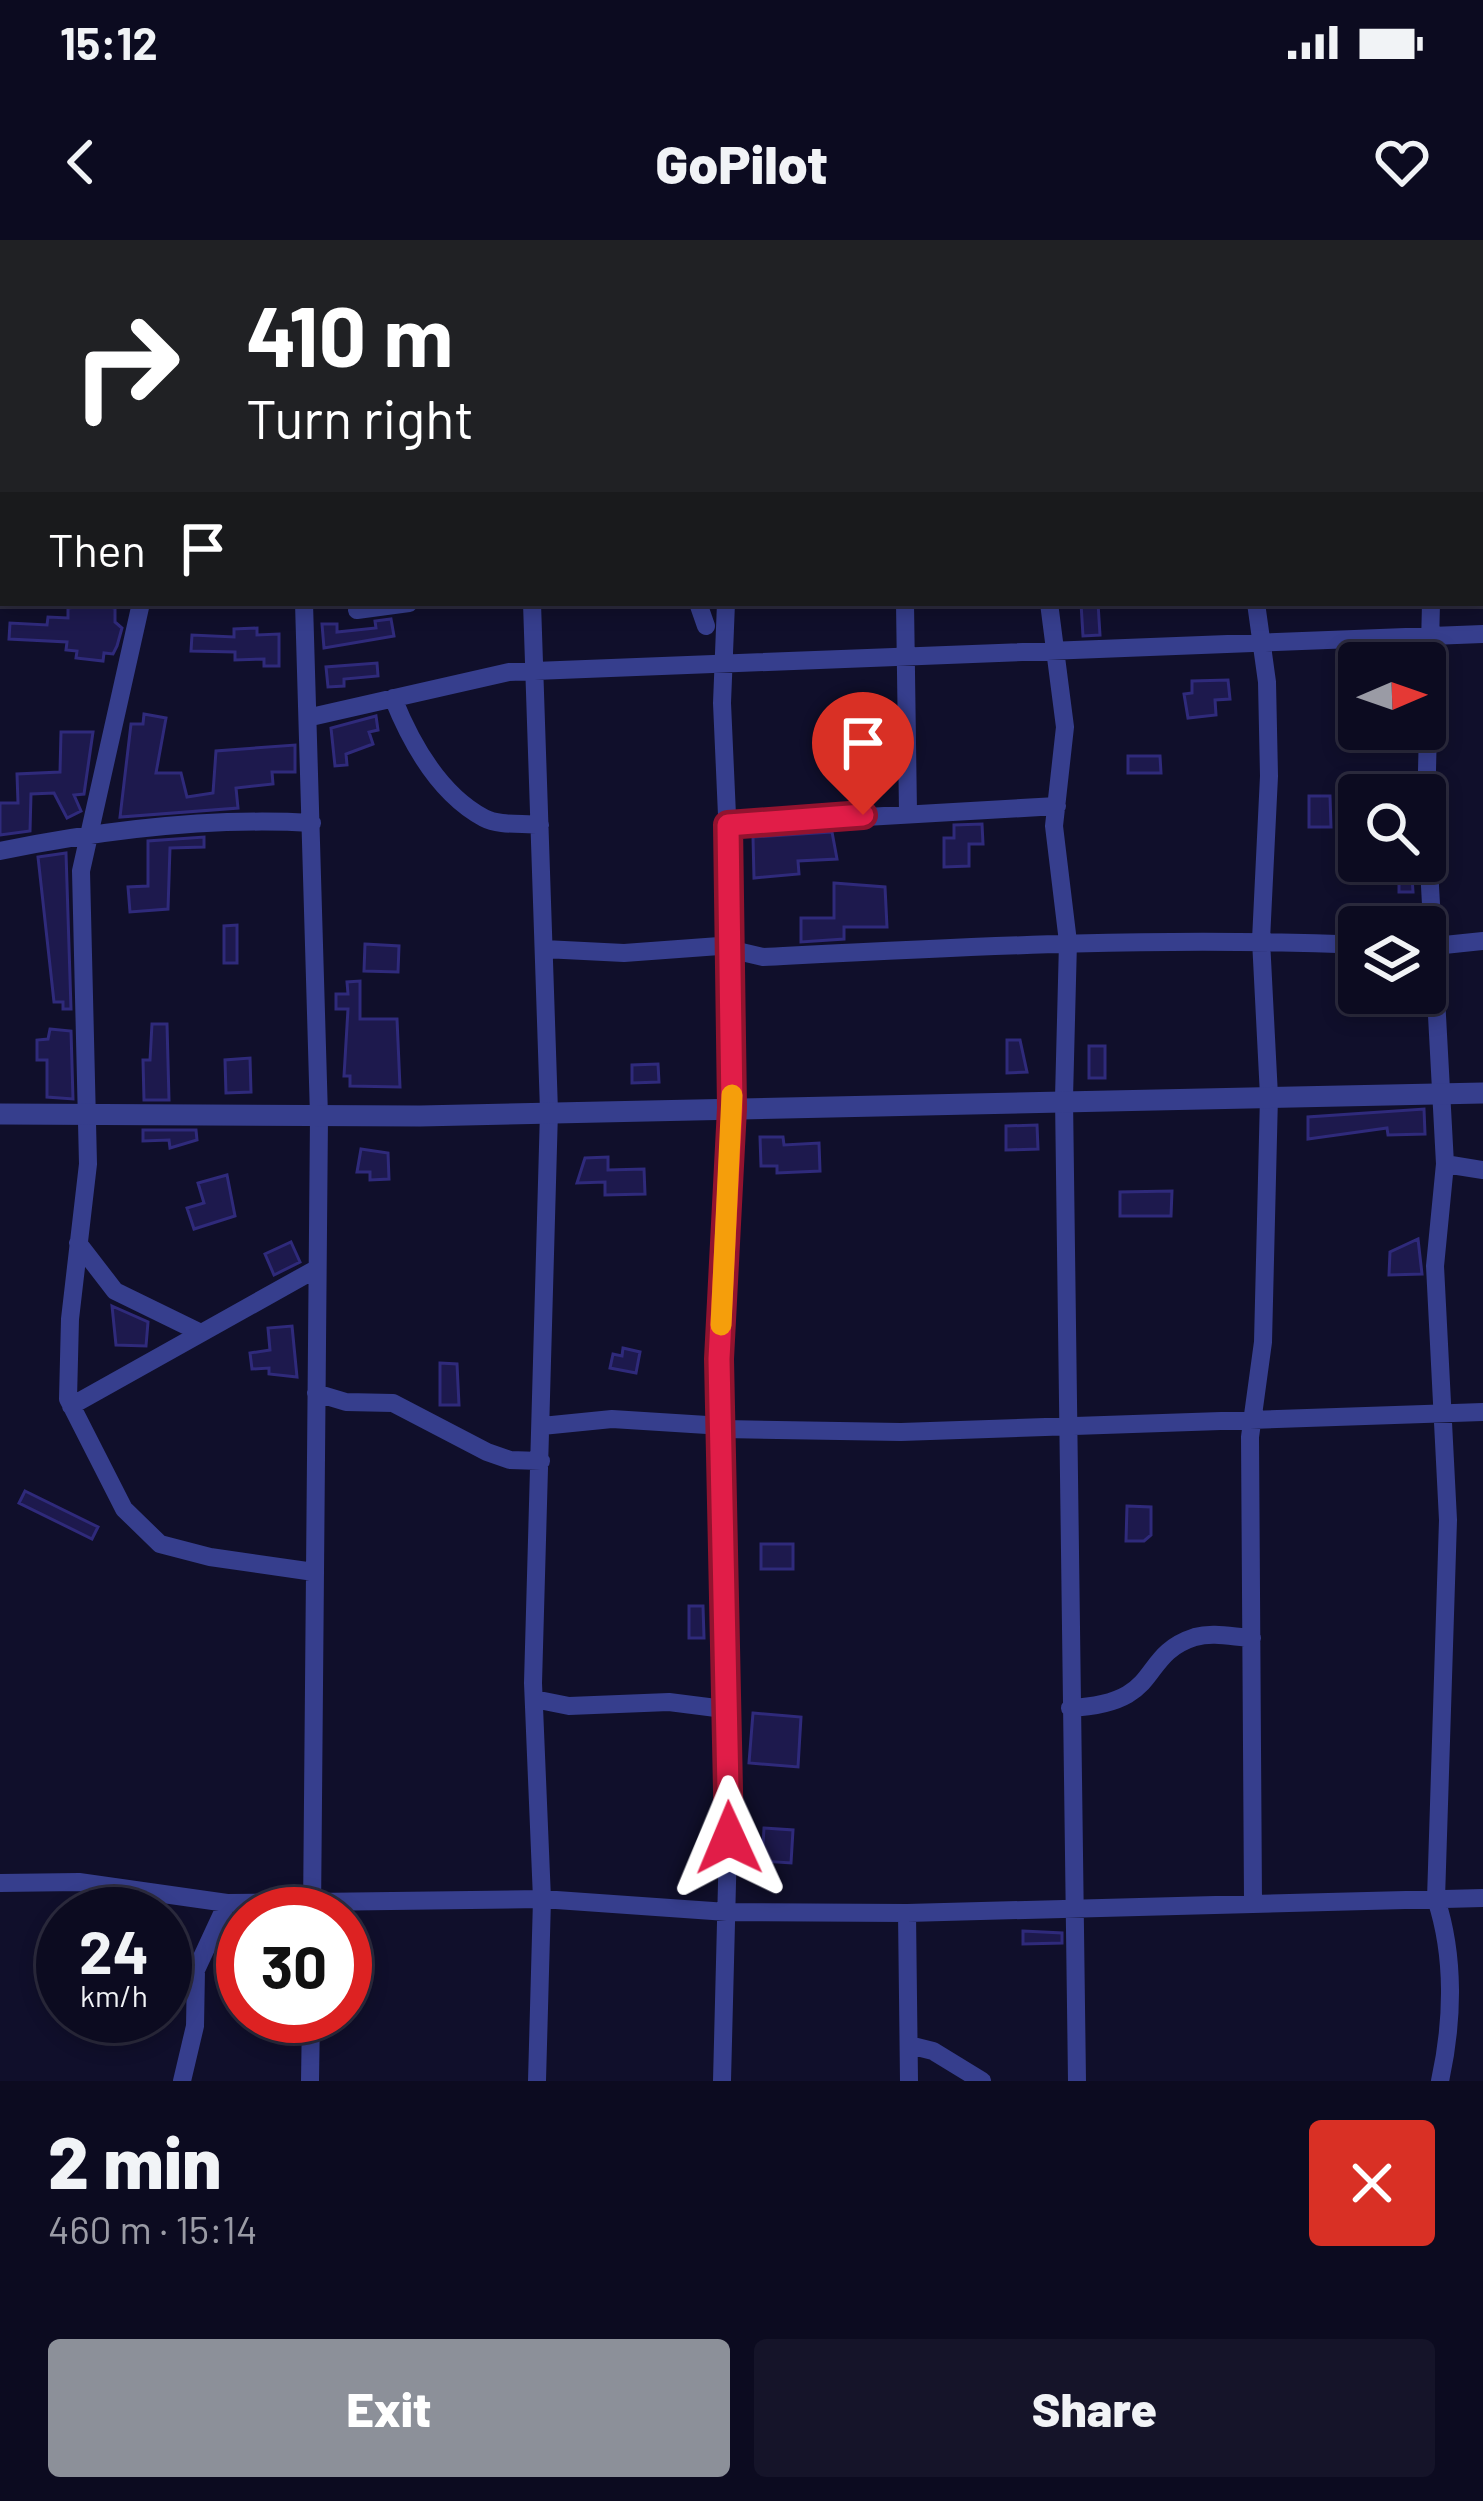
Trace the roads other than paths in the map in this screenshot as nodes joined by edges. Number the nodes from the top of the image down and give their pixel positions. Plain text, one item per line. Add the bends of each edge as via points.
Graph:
1 (140, 606) edge
2 (304, 606) edge
3 (387, 606) edge
4 (530, 606) edge
5 (699, 606) edge
6 (726, 606) edge
7 (905, 606) edge
8 (1050, 606) edge
9 (1256, 606) edge
10 (1431, 606) edge
11 (357, 610) dead end
12 (706, 626) dead end
13 (1483, 634) edge
14 (1430, 638) junction
15 (1259, 640) junction
16 (1059, 654) junction
17 (905, 660) junction
18 (725, 668) junction
19 (538, 675) junction
20 (393, 698) junction
21 (311, 717) junction
22 (1058, 806) junction
23 (908, 812) junction
24 (312, 823) junction
25 (541, 825) junction
26 (728, 825) junction
27 (88, 833) junction
28 (0, 850) edge
29 (1428, 906) edge
30 (1261, 940) junction
31 (1483, 941) edge
32 (1068, 942) junction
33 (1338, 944) edge
34 (1446, 945) edge
35 (733, 948) junction
36 (544, 949) junction
37 (1435, 1014) edge
38 (1483, 1093) edge
39 (1442, 1094) junction
40 (1269, 1096) junction
41 (1064, 1098) junction
42 (732, 1108) junction
43 (549, 1112) junction
44 (0, 1114) edge
45 (88, 1116) junction
46 (319, 1116) junction
47 (1445, 1164) junction
48 (1483, 1170) edge
49 (78, 1243) junction
50 (316, 1269) junction
51 (199, 1332) junction
52 (316, 1393) junction
53 (71, 1406) junction
54 (1483, 1412) edge
55 (1443, 1413) junction
56 (1252, 1418) junction
57 (1071, 1424) junction
58 (542, 1426) junction
59 (723, 1427) junction
60 (541, 1461) junction
61 (314, 1572) junction
62 (1252, 1638) junction
63 (534, 1699) junction
64 (1070, 1708) junction
65 (724, 1709) junction
66 (0, 1883) edge
67 (312, 1887) edge
68 (1483, 1898) edge
69 (542, 1899) junction
70 (1436, 1899) junction
71 (216, 1901) edge
72 (1253, 1901) junction
73 (372, 1906) edge
74 (1076, 1906) junction
75 (727, 1912) junction
76 (907, 1913) junction
77 (216, 1927) edge
78 (311, 2043) edge
79 (909, 2045) junction
80 (182, 2081) edge
81 (310, 2081) edge
82 (537, 2081) edge
83 (722, 2081) edge
84 (909, 2081) edge
85 (982, 2081) edge
86 (1077, 2081) edge
87 (1440, 2081) edge

1 - 27 street
2 - 21 street
3 - 11 street
4 - 19 street
5 - 12 street
6 - 18 street
7 - 17 street
8 - 16 street
9 - 15 street
10 - 14 street
13 - 14 street
14 - 15 street
14 - 29 street
15 - 16 street
15 - 30 street via 1269,776
16 - 17 street
16 - 22 street via 1065,727
17 - 18 street
17 - 23 street
18 - 19 street
18 - 26 street
19 - 20 street via 472,677
19 - 25 street
20 - 21 street
20 - 25 street via 418,752 468,805 497,822
21 - 24 street
22 - 23 street
22 - 32 street via 1054,848
23 - 26 street
24 - 27 street via 226,820
24 - 46 street
25 - 36 street
26 - 35 street
27 - 28 street
27 - 45 street via 80,912
30 - 32 street
30 - 33 street
30 - 40 street
31 - 34 street
32 - 35 street via 763,957
32 - 41 street
35 - 36 street
35 - 42 street
36 - 43 street
37 - 39 street
38 - 39 street
39 - 40 street
39 - 47 street
40 - 41 street
40 - 56 street via 1263,1342
41 - 42 street
41 - 57 street
42 - 43 street
42 - 59 street
43 - 46 street
43 - 58 street
44 - 45 street
45 - 46 street
45 - 49 street
46 - 50 street
47 - 48 street
47 - 55 street via 1435,1266
49 - 51 street via 115,1291
49 - 53 street
50 - 51 street
50 - 52 street
51 - 53 street
52 - 60 street via 393,1403 487,1452
52 - 61 street
53 - 61 street via 124,1509 160,1544
54 - 55 street
55 - 56 street
55 - 70 street via 1448,1520
56 - 57 street
56 - 62 street
57 - 59 street via 901,1432
57 - 64 street
58 - 59 street via 612,1419
58 - 60 street
59 - 65 street
60 - 63 street
61 - 67 street
62 - 64 street via 1184,1642 1135,1694
62 - 72 street
63 - 65 street
63 - 69 street
64 - 74 street
65 - 75 street
66 - 71 street via 80,1882
68 - 70 street
69 - 73 street
69 - 75 street
69 - 82 street
70 - 72 street
70 - 87 street via 1448,1936 1450,2009
72 - 74 street
74 - 76 street
74 - 86 street
75 - 76 street
75 - 83 street
76 - 79 street
77 - 80 street via 196,1970 195,2026
78 - 81 street
79 - 84 street
79 - 85 street via 933,2050

